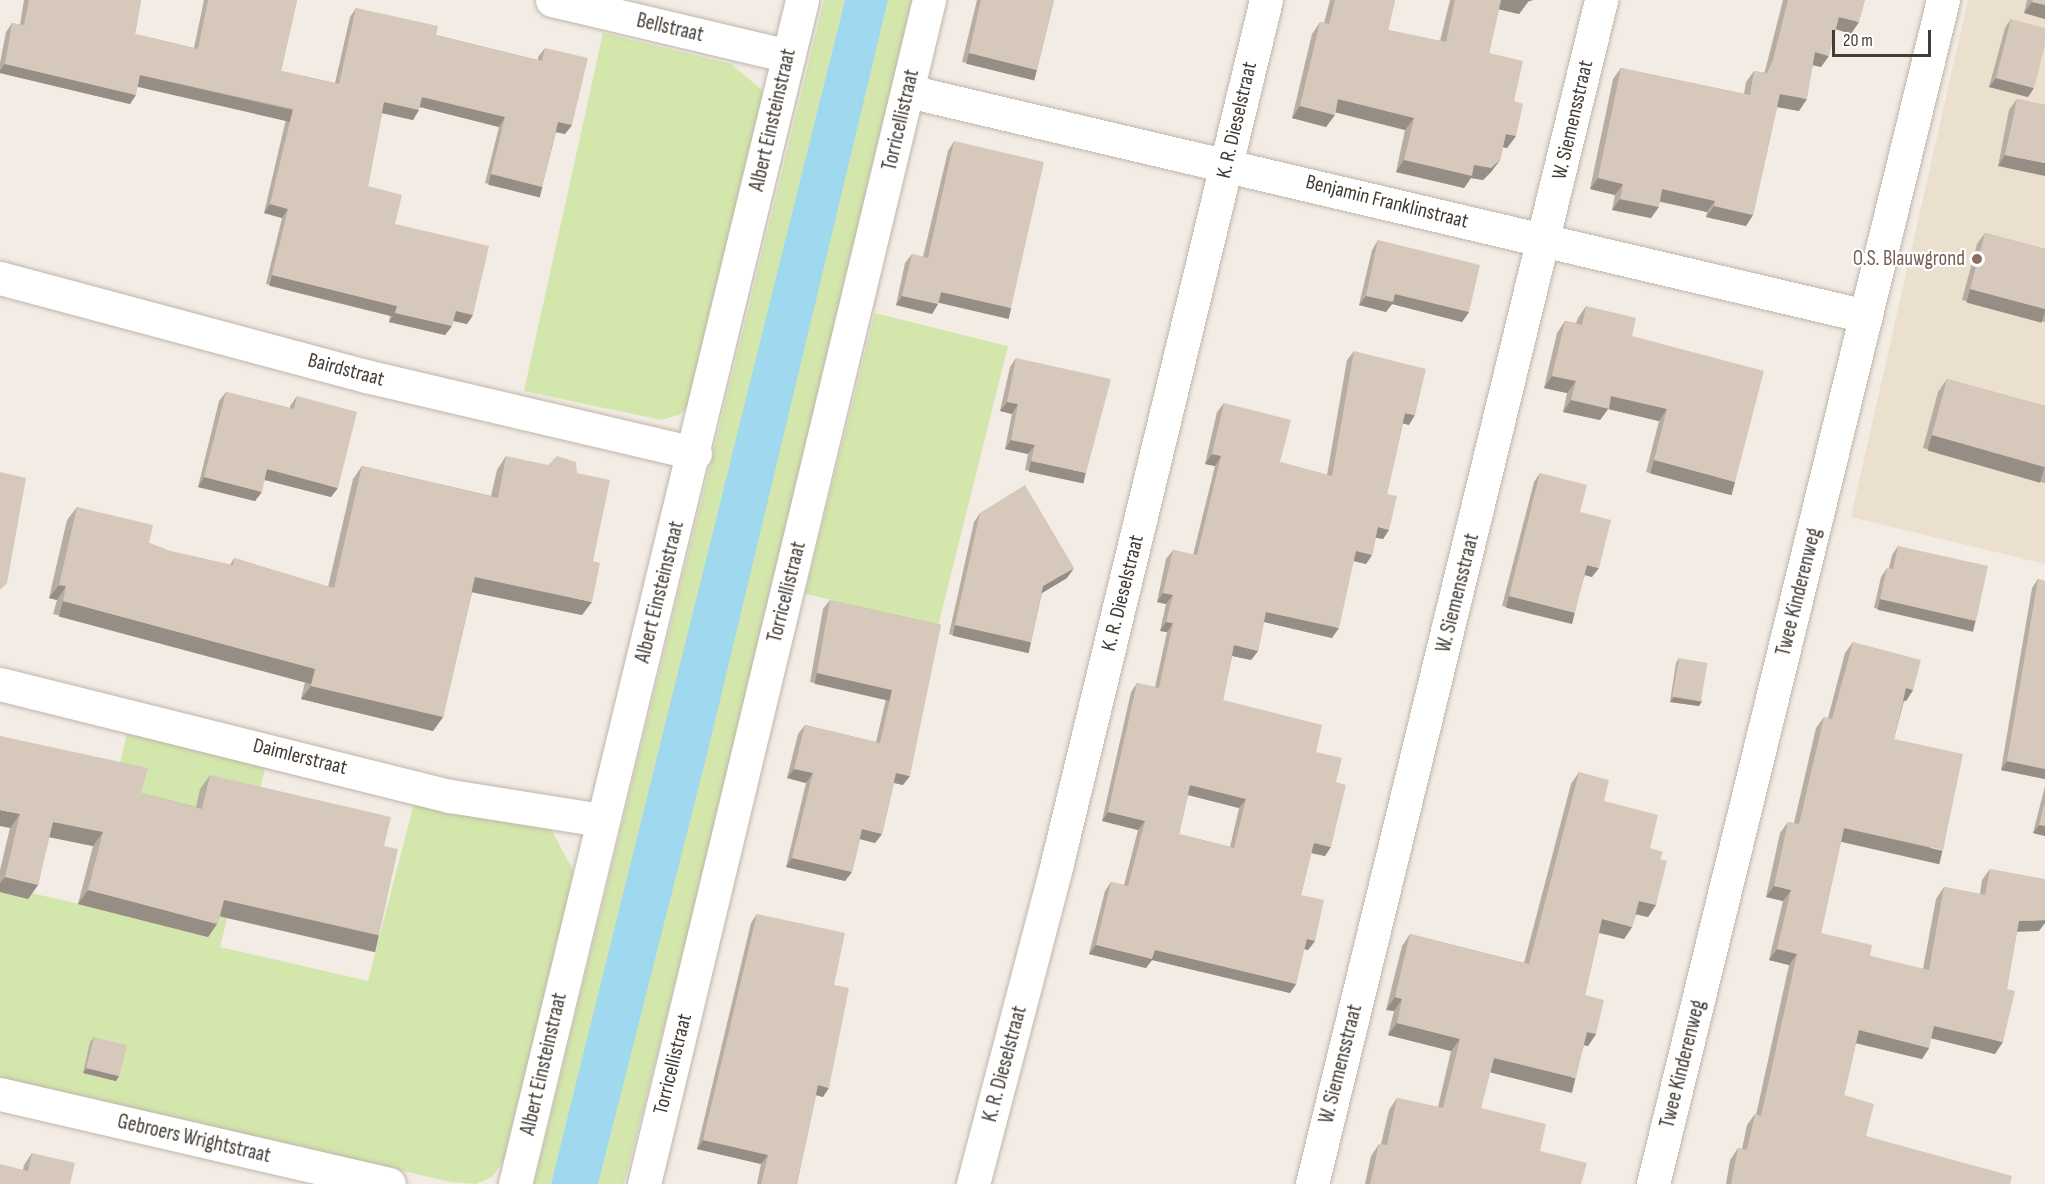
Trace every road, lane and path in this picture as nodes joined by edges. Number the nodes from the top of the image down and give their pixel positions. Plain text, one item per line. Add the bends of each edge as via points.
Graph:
1 (552, 0) edge
2 (802, 0) edge
3 (929, 0) edge
4 (1266, 0) edge
5 (1601, 0) edge
6 (1943, 0) edge
7 (788, 56) junction
8 (908, 91) junction
9 (1227, 163) junction
10 (1545, 241) junction
11 (0, 278) edge
12 (1866, 316) junction
13 (695, 453) junction
14 (0, 684) edge
15 (602, 820) junction
16 (0, 1094) edge
17 (388, 1184) edge
18 (515, 1184) edge
19 (644, 1184) edge
20 (973, 1184) edge
21 (1311, 1184) edge
22 (1653, 1184) edge

1 - 7 street, Bellstraat
2 - 7 street, Albert Einsteinstraat
3 - 8 street, Torricellistraat
4 - 9 street, K. R. Dieselstraat
5 - 10 street, W. Siemensstraat
6 - 12 street, Twee Kinderenweg
7 - 13 street, Albert Einsteinstraat
8 - 9 street, Benjamin Franklinstraat
8 - 19 street, Torricellistraat
9 - 10 street, Benjamin Franklinstraat
9 - 20 street, K. R. Dieselstraat
10 - 12 street, Benjamin Franklinstraat
10 - 21 street, W. Siemensstraat
11 - 13 street, Bairdstraat via 366,376
12 - 22 street, Twee Kinderenweg
13 - 15 street, Albert Einsteinstraat
14 - 15 street, Daimlerstraat via 450,796
15 - 18 street, Albert Einsteinstraat
16 - 17 street, Gebroers Wrightstraat

